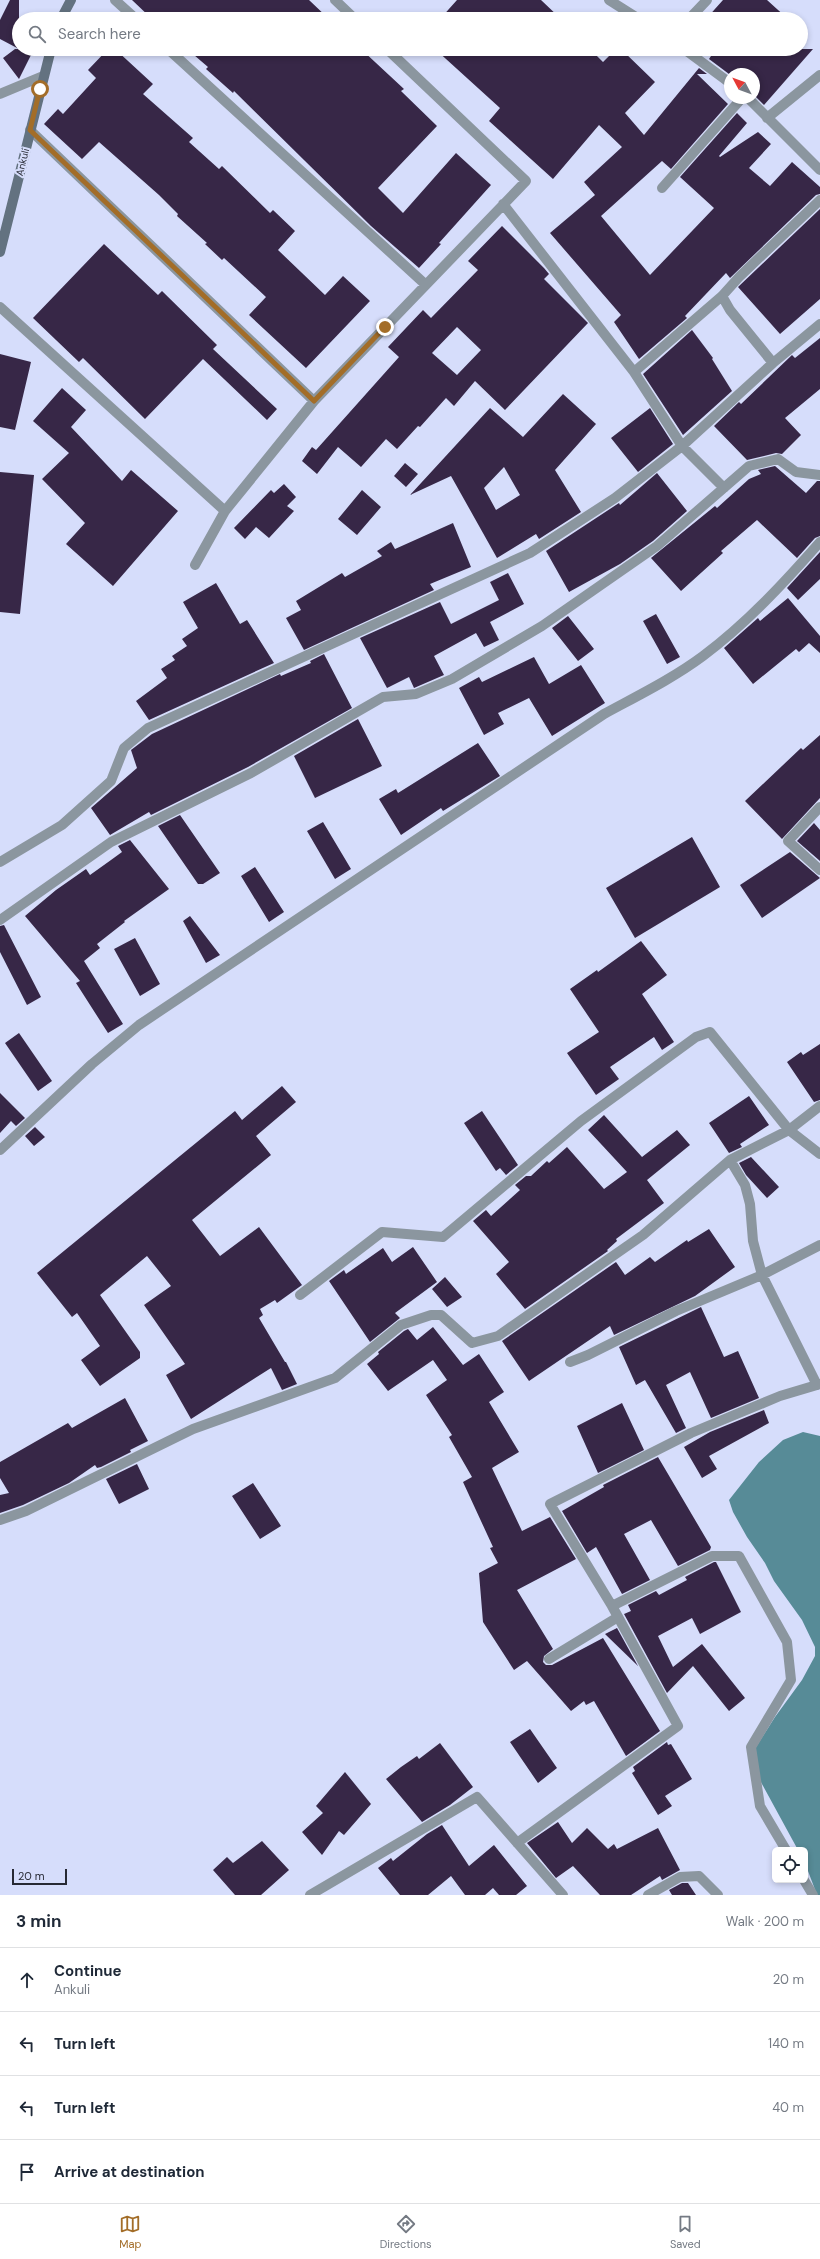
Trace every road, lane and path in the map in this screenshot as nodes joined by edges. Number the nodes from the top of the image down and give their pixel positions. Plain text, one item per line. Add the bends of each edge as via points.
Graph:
1 (71, 0) edge
2 (115, 0) edge
3 (335, 0) edge
4 (609, 0) edge
5 (707, 0) edge
6 (65, 12) edge
7 (128, 12) edge
8 (348, 12) edge
9 (628, 12) edge
10 (696, 12) edge
11 (49, 56) edge
12 (176, 56) edge
13 (394, 56) edge
14 (693, 56) edge
15 (820, 75) edge
16 (43, 76) junction
17 (724, 79) edge
18 (0, 94) edge
19 (737, 104) edge
20 (754, 104) edge
21 (767, 118) junction
22 (30, 130) junction
23 (820, 170) edge
24 (662, 188) dead end
25 (820, 200) edge
26 (503, 204) junction
27 (0, 252) edge
28 (426, 285) junction
29 (722, 296) junction
30 (0, 307) edge
31 (820, 324) edge
32 (773, 363) junction
33 (634, 372) junction
34 (314, 401) junction
35 (682, 446) junction
36 (820, 475) edge
37 (724, 488) junction
38 (225, 511) junction
39 (820, 542) edge
40 (195, 565) dead end
41 (820, 807) edge
42 (0, 862) edge
43 (820, 870) edge
44 (0, 920) edge
45 (820, 1106) edge
46 (789, 1130) junction
47 (0, 1150) edge
48 (820, 1154) edge
49 (730, 1160) junction
50 (820, 1245) edge
51 (762, 1274) junction
52 (300, 1295) dead end
53 (570, 1362) dead end
54 (818, 1384) edge
55 (0, 1520) edge
56 (612, 1606) junction
57 (618, 1617) junction
58 (549, 1658) dead end
59 (517, 1843) junction
60 (784, 1847) edge
61 (806, 1883) edge
62 (310, 1895) edge
63 (563, 1895) edge
64 (648, 1895) edge
65 (718, 1895) edge
66 (813, 1895) edge

1 - 6 main road
2 - 7 street
3 - 8 street
4 - 9 street
5 - 10 street
11 - 16 main road, Ankuli
12 - 28 street
13 - 26 street via 526,181
14 - 17 street
15 - 21 street
16 - 18 street
16 - 22 main road, Ankuli
19 - 24 street
20 - 21 street
21 - 23 street
22 - 27 main road, Ankuli
22 - 34 street
25 - 29 street
26 - 28 street
26 - 33 street
28 - 34 street
29 - 32 street via 730,310
29 - 33 street
30 - 38 street
31 - 32 street
32 - 35 street
33 - 35 street
34 - 38 street
35 - 37 street
35 - 42 street via 615,498 530,553 148,728 124,748 111,782 62,825
36 - 37 street via 796,472 778,459 749,466
37 - 44 street via 658,546 535,630 452,679 416,694 383,696 251,773 111,842
38 - 40 street
39 - 47 street via 781,586 702,657 604,714 139,1025 92,1064
41 - 43 street via 788,841
45 - 46 street
46 - 48 street
46 - 49 street
46 - 52 street via 710,1032 696,1037 581,1121 443,1237 382,1232
49 - 51 street via 746,1185 753,1241
49 - 55 street via 643,1235 498,1336 472,1343 441,1315 431,1315 401,1325 335,1378 193,1429 26,1511
50 - 51 street
51 - 53 street via 676,1311
51 - 54 street
54 - 56 street via 780,1396 691,1433 550,1504
56 - 57 street
56 - 60 street via 712,1556 738,1556 787,1642 791,1680 751,1747 760,1806
57 - 58 street
57 - 59 street via 678,1726
59 - 62 street via 477,1797
59 - 63 street
61 - 66 street
64 - 65 street via 680,1877 699,1876

